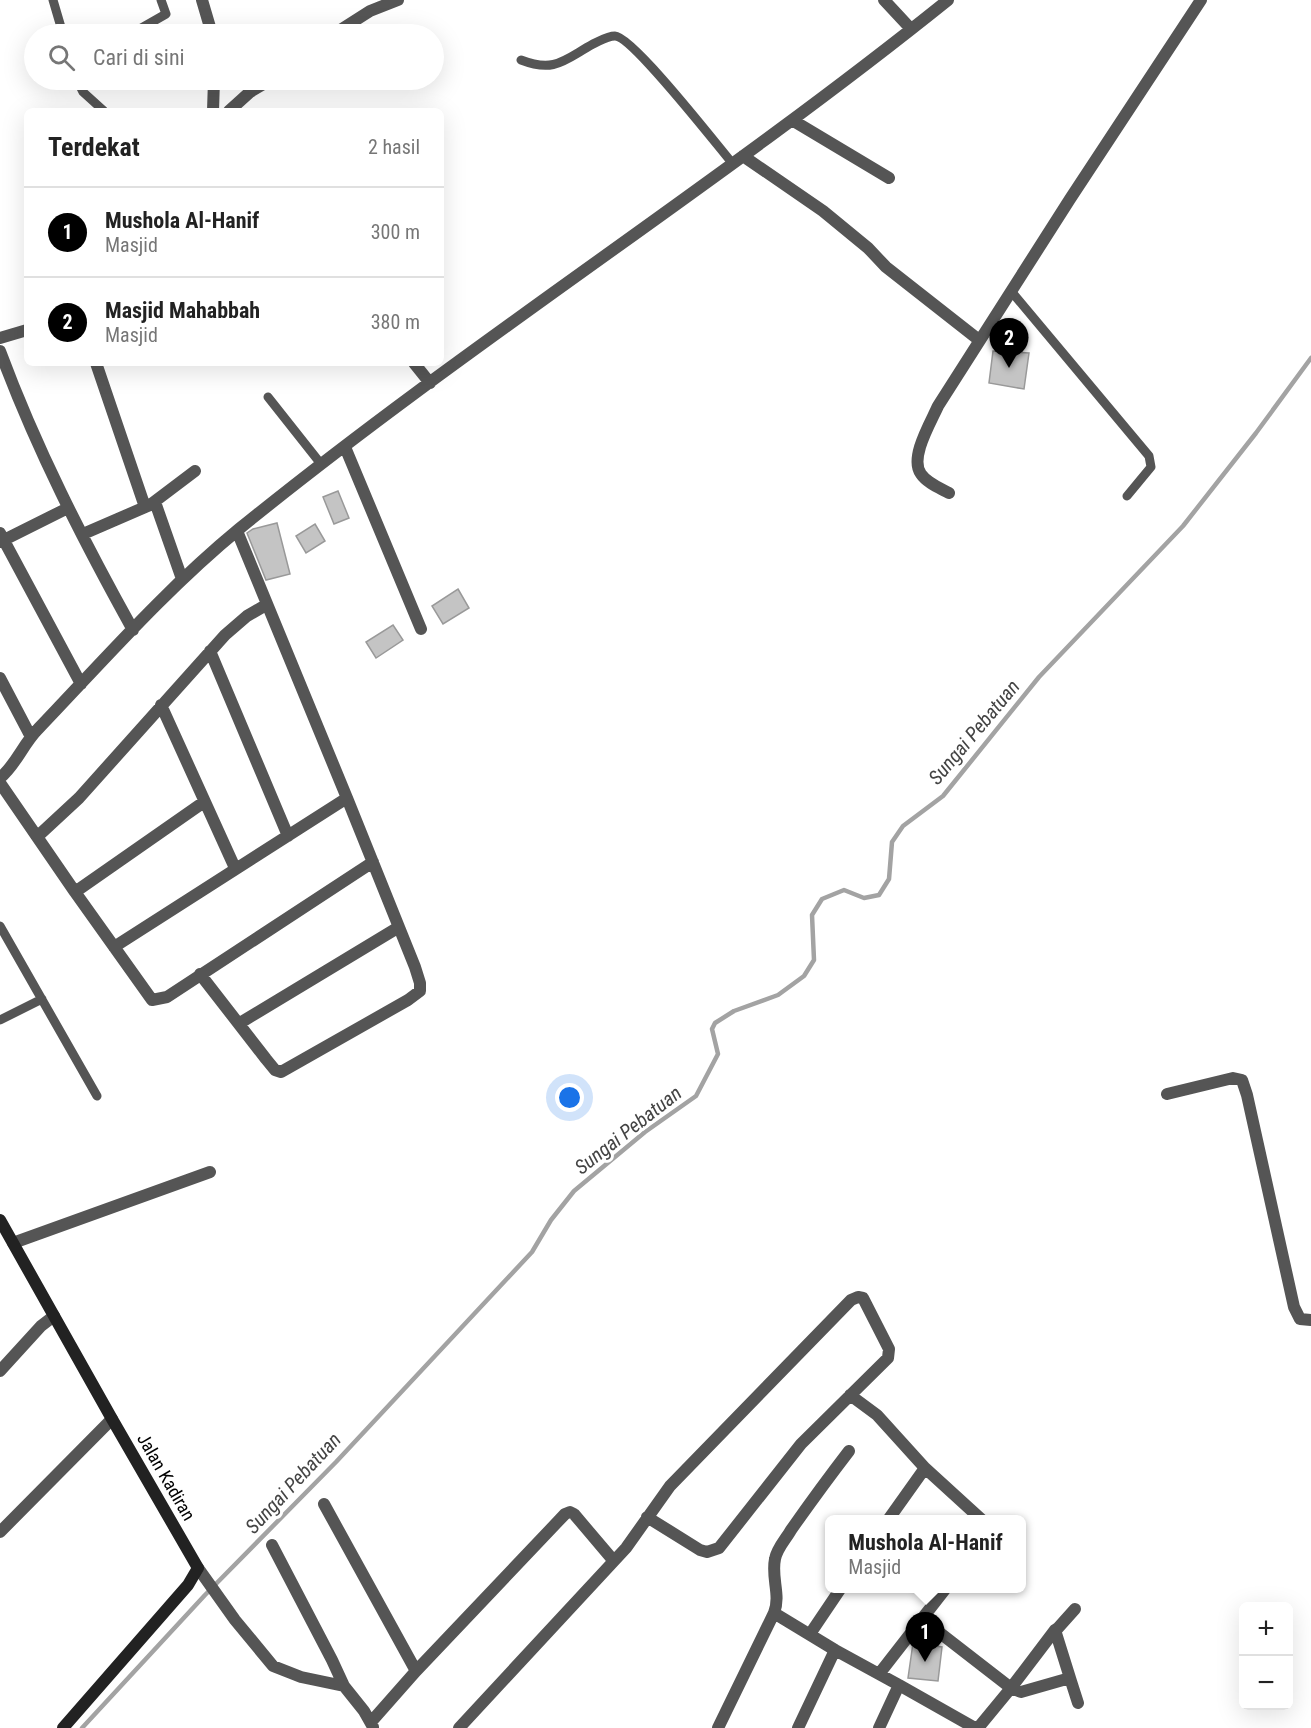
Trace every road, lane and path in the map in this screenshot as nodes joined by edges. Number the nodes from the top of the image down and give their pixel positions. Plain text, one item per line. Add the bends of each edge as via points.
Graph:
1 (53, 0) edge
2 (161, 0) edge
3 (202, 0) edge
4 (398, 0) edge
5 (884, 0) edge
6 (948, 0) edge
7 (1202, 0) edge
8 (60, 24) edge
9 (148, 24) edge
10 (209, 24) edge
11 (350, 24) edge
12 (912, 29) junction
13 (521, 60) dead end
14 (82, 90) edge
15 (214, 90) edge
16 (253, 90) edge
17 (101, 108) edge
18 (213, 108) edge
19 (232, 108) edge
20 (792, 120) junction
21 (738, 160) junction
22 (889, 178) dead end
23 (1011, 291) junction
24 (24, 331) edge
25 (0, 338) edge
26 (979, 340) junction
27 (0, 351) edge
28 (97, 366) edge
29 (416, 366) edge
30 (430, 383) junction
31 (268, 398) dead end
32 (345, 447) junction
33 (321, 464) junction
34 (195, 471) dead end
35 (949, 493) dead end
36 (1127, 496) dead end
37 (150, 505) junction
38 (68, 508) junction
39 (237, 531) junction
40 (83, 534) junction
41 (1, 539) edge
42 (182, 579) junction
43 (266, 606) junction
44 (421, 629) dead end
45 (133, 630) junction
46 (210, 651) junction
47 (0, 678) edge
48 (81, 684) junction
49 (161, 705) junction
50 (31, 737) junction
51 (0, 778) edge
52 (0, 783) edge
53 (347, 798) junction
54 (204, 802) junction
55 (38, 836) junction
56 (288, 836) junction
57 (373, 862) junction
58 (235, 868) junction
59 (75, 892) junction
60 (0, 926) edge
61 (399, 927) junction
62 (114, 947) junction
63 (200, 974) junction
64 (42, 999) junction
65 (0, 1020) edge
66 (240, 1023) junction
67 (1167, 1094) dead end
68 (97, 1096) dead end
69 (210, 1172) dead end
70 (0, 1220) edge
71 (13, 1243) junction
72 (54, 1316) junction
73 (1311, 1320) edge
74 (0, 1371) edge
75 (850, 1395) junction
76 (112, 1419) junction
77 (849, 1451) dead end
78 (926, 1468) junction
79 (324, 1504) dead end
80 (892, 1515) edge
81 (977, 1515) edge
82 (647, 1517) junction
83 (0, 1532) edge
84 (272, 1545) dead end
85 (613, 1560) junction
86 (198, 1568) junction
87 (838, 1593) edge
88 (942, 1593) edge
89 (1075, 1609) dead end
90 (774, 1613) junction
91 (922, 1619) junction
92 (1055, 1630) junction
93 (810, 1634) junction
94 (835, 1650) junction
95 (417, 1671) junction
96 (879, 1674) junction
97 (1070, 1678) junction
98 (899, 1685) junction
99 (344, 1686) junction
100 (1011, 1688) junction
101 (1078, 1703) dead end
102 (372, 1725) edge
103 (961, 1725) edge
104 (63, 1728) edge
105 (459, 1728) edge
106 (718, 1728) edge
107 (798, 1728) edge
108 (879, 1728) edge
109 (976, 1728) edge

1 - 8 lane
2 - 9 lane via 166,14
3 - 10 street
4 - 11 street
5 - 12 street
6 - 12 street
7 - 23 street
12 - 20 street
13 - 21 lane via 550,66 606,38 618,36 629,43
14 - 17 lane
15 - 18 street
16 - 19 street
20 - 21 street
20 - 22 street
21 - 26 street via 823,211 886,267
21 - 30 street
23 - 26 street
23 - 36 lane via 1149,456 1151,467
24 - 25 street
26 - 35 street via 938,406 918,452 921,475
27 - 38 street
28 - 37 street
29 - 30 street
30 - 32 street
31 - 33 lane
32 - 33 street
32 - 44 street
33 - 39 street
34 - 37 street
37 - 40 street
37 - 42 street
38 - 40 street
38 - 41 street
39 - 42 street
39 - 43 street
40 - 45 street
41 - 48 street
42 - 45 street
43 - 46 street via 235,625
43 - 53 street
45 - 48 street
46 - 49 street
46 - 56 street
47 - 50 street
48 - 50 street
49 - 54 street
49 - 55 street via 79,798
50 - 51 street
52 - 55 street
53 - 56 street
53 - 57 street
54 - 58 street
54 - 59 street
55 - 59 street
56 - 58 street
57 - 61 street
57 - 63 street
58 - 62 street
59 - 62 street
60 - 64 lane
61 - 66 street
61 - 66 street via 421,986 408,1000 281,1072 275,1070
62 - 63 street via 152,1000 167,997
63 - 66 street
64 - 65 lane
64 - 68 lane
67 - 73 street via 1233,1078 1243,1082 1294,1307 1300,1318
69 - 71 street
70 - 71 street, Jalan Kadiran
71 - 72 street, Jalan Kadiran
72 - 74 street
72 - 76 street, Jalan Kadiran
75 - 78 street via 877,1415
75 - 82 street via 801,1444 718,1548 700,1550
75 - 82 street via 885,1362 889,1352 861,1296 851,1300 721,1433 670,1486
76 - 83 street
76 - 86 street, Jalan Kadiran
77 - 90 street via 779,1548 775,1559 778,1602
78 - 80 street
78 - 81 street
79 - 95 street
82 - 85 street
84 - 99 street
85 - 95 street via 574,1514 568,1513
85 - 105 street
86 - 99 street via 273,1666
86 - 104 street via 188,1585
87 - 93 street
88 - 91 street
89 - 92 street
90 - 93 street
90 - 106 street
91 - 96 street
91 - 100 street
92 - 97 street
92 - 100 street
93 - 94 street
94 - 96 street
94 - 107 street
95 - 102 street
96 - 98 street
97 - 100 street via 1022,1692
97 - 101 street
98 - 103 street
98 - 108 street
99 - 102 street
100 - 109 street
103 - 109 street

